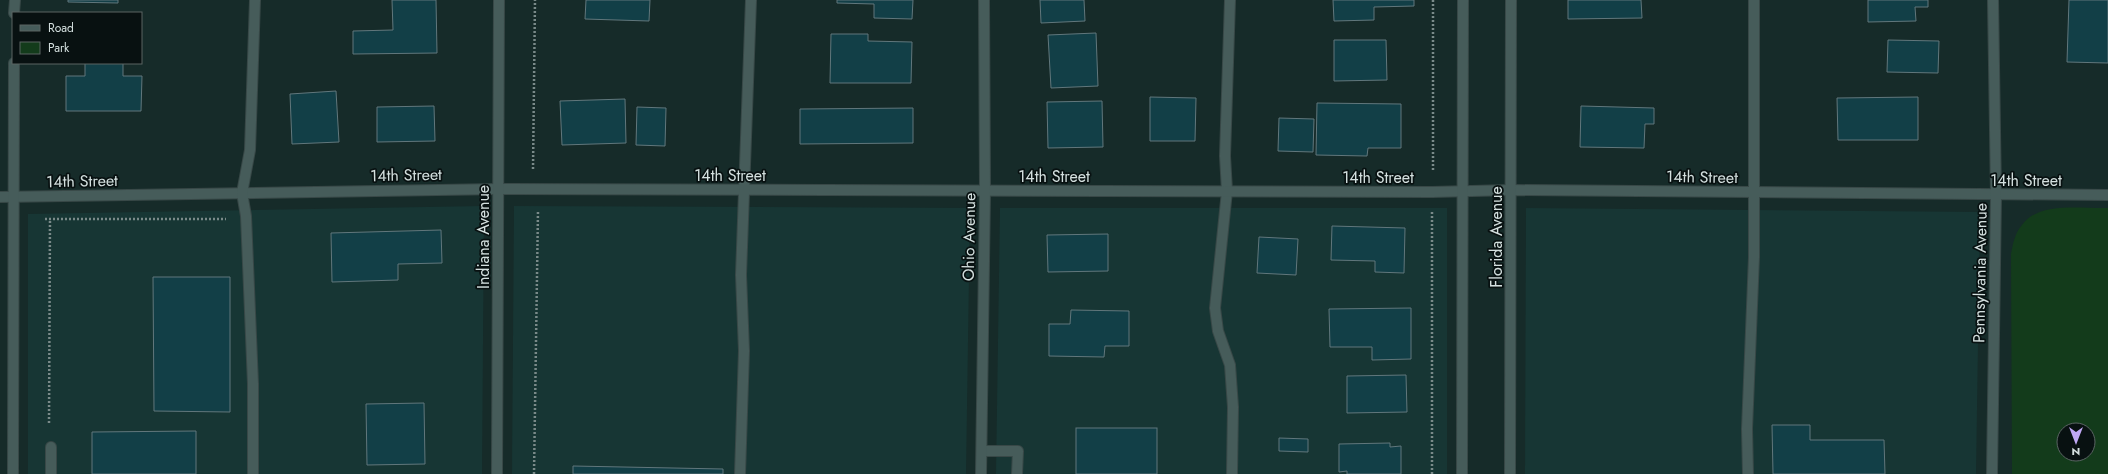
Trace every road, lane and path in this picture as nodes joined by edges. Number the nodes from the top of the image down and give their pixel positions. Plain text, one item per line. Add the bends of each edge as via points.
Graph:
1 (14, 0) edge
2 (255, 0) edge
3 (499, 0) edge
4 (535, 0) edge
5 (751, 0) edge
6 (984, 0) edge
7 (1230, 0) edge
8 (1432, 0) edge
9 (1463, 0) edge
10 (1511, 0) edge
11 (1754, 0) edge
12 (1993, 0) edge
13 (14, 12) edge
14 (14, 64) edge
15 (1433, 174) dead end
16 (499, 189) junction
17 (536, 189) junction
18 (745, 190) junction
19 (985, 190) junction
20 (1462, 190) junction
21 (1511, 190) junction
22 (1227, 192) junction
23 (1754, 192) junction
24 (242, 193) junction
25 (1996, 195) junction
26 (2108, 195) edge
27 (0, 197) edge
28 (12, 197) junction
29 (1432, 205) dead end
30 (43, 219) dead end
31 (50, 219) junction
32 (227, 219) dead end
33 (49, 423) dead end
34 (51, 447) dead end
35 (982, 452) junction
36 (13, 474) edge
37 (52, 474) edge
38 (253, 474) edge
39 (497, 474) edge
40 (534, 474) edge
41 (740, 474) edge
42 (981, 474) edge
43 (1017, 474) edge
44 (1232, 474) edge
45 (1432, 474) edge
46 (1462, 474) edge
47 (1510, 474) edge
48 (1748, 474) edge
49 (1992, 474) edge

1 - 13 street
2 - 24 street via 250,150
3 - 16 street, Indiana Avenue
4 - 17 path via 533,168
5 - 18 street
6 - 19 street, Ohio Avenue
7 - 22 street via 1225,156
8 - 15 path
9 - 20 street, Florida Avenue
10 - 21 street, Florida Avenue
11 - 23 street
12 - 25 street, Pennsylvania Avenue
14 - 28 street
16 - 17 street, 14th Street
16 - 24 street, 14th Street
16 - 39 street, Indiana Avenue
17 - 18 street, 14th Street
17 - 40 path via 538,211
18 - 19 street, 14th Street
18 - 41 street via 741,275 744,351
19 - 22 street, 14th Street
19 - 35 street, Ohio Avenue
20 - 21 street, 14th Street
20 - 22 street, 14th Street
20 - 46 street, Florida Avenue
21 - 23 street, 14th Street
21 - 47 street, Florida Avenue
22 - 44 street via 1214,308 1218,331 1230,366 1233,406
23 - 25 street, 14th Street
23 - 48 street
24 - 28 street, 14th Street
24 - 38 street via 246,216
25 - 26 street, 14th Street
25 - 49 street, Pennsylvania Avenue
27 - 28 street, 14th Street
28 - 36 street
29 - 45 path
30 - 31 path
31 - 32 path
31 - 33 path
34 - 37 street
35 - 42 street, Ohio Avenue
35 - 43 street via 1018,451

